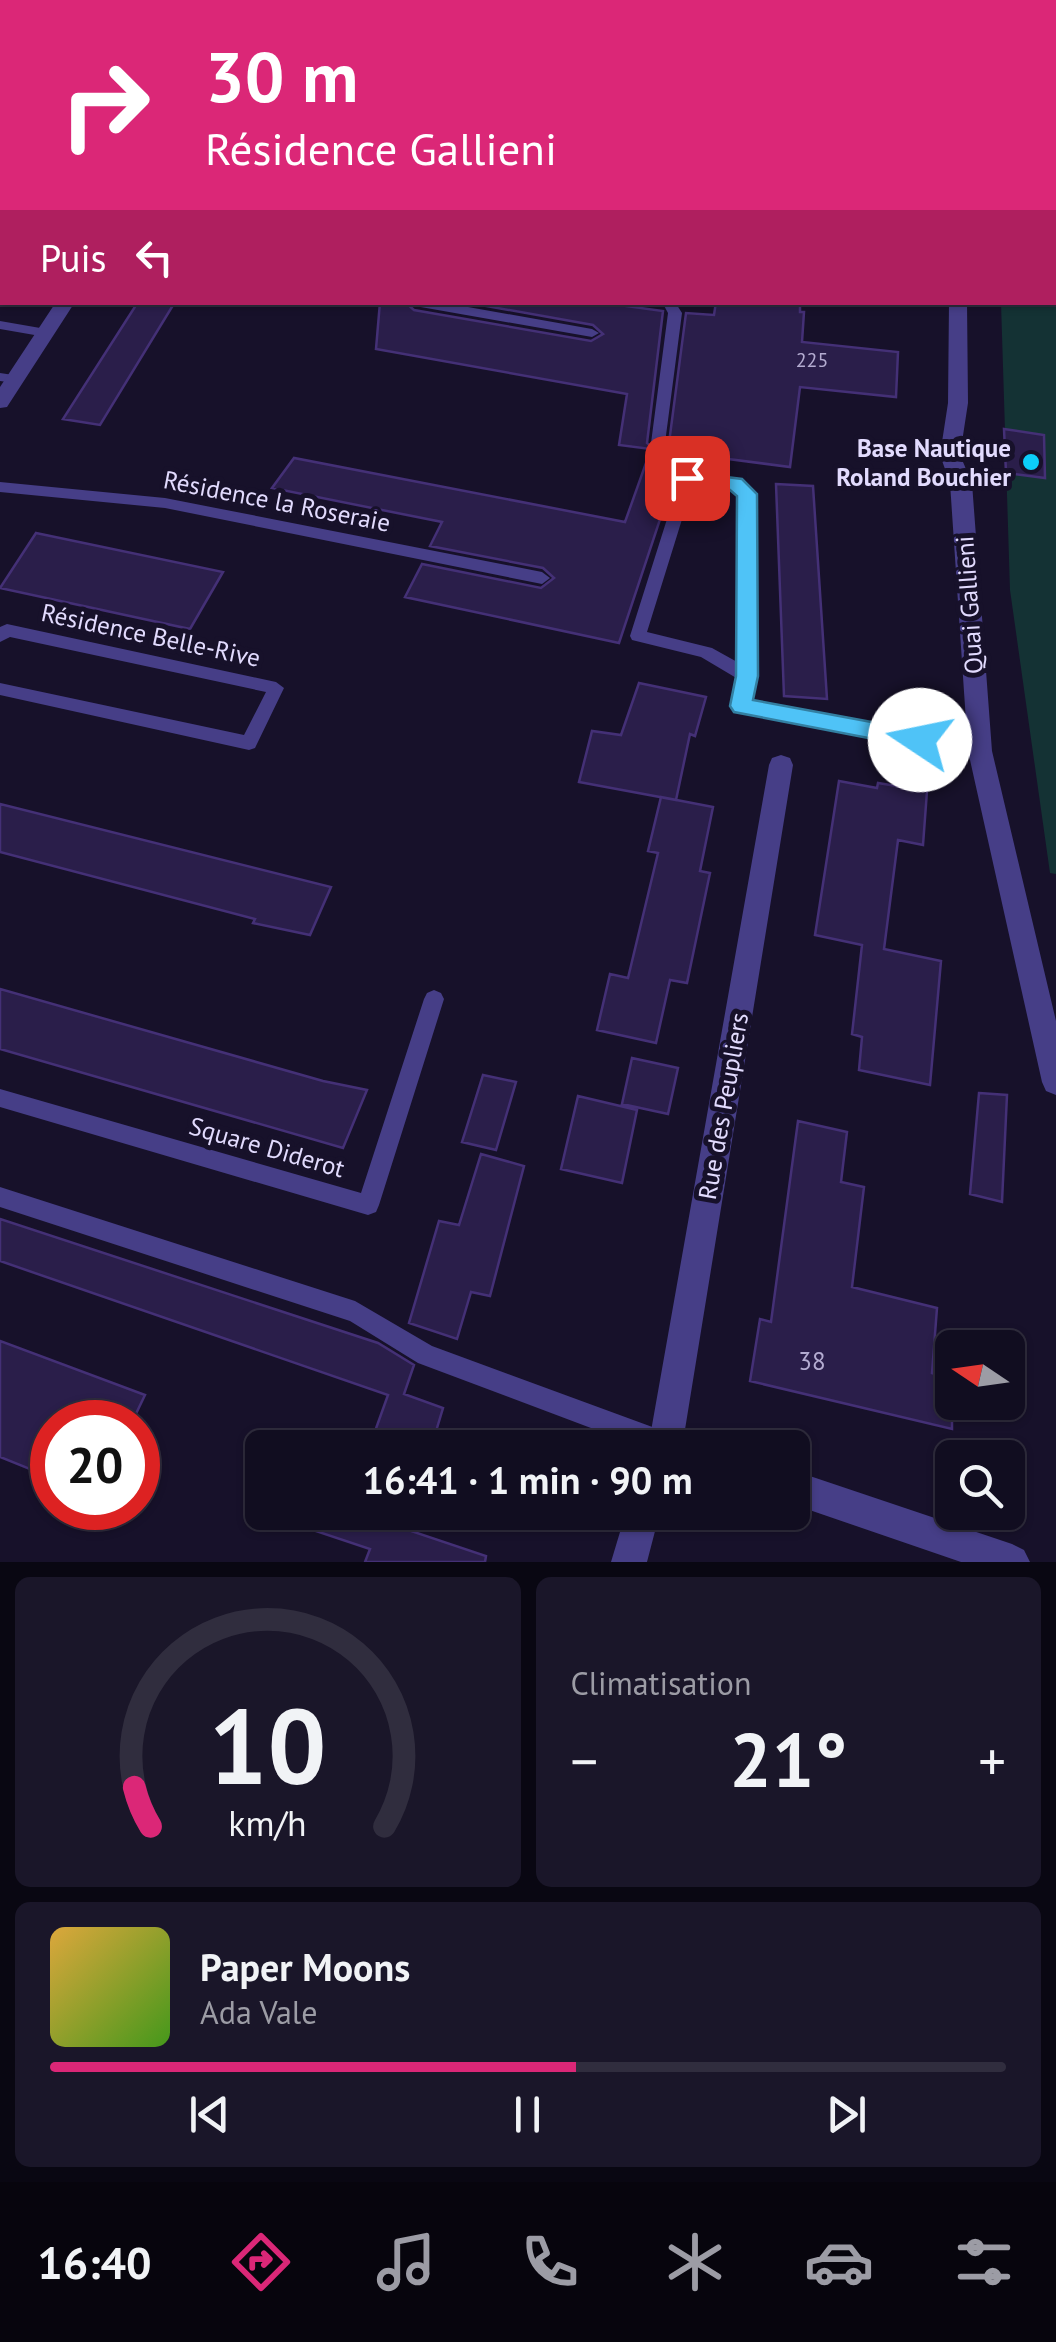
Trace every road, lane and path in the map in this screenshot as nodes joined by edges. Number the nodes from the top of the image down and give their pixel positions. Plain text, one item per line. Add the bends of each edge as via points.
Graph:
1 (64, 305) edge
2 (431, 305) edge
3 (670, 305) edge
4 (958, 305) edge
5 (0, 325) edge
6 (46, 332) junction
7 (592, 333) dead end
8 (8, 378) edge
9 (0, 402) edge
10 (658, 443) dead end
11 (0, 487) edge
12 (542, 578) dead end
13 (0, 636) edge
14 (747, 676) junction
15 (0, 689) edge
16 (980, 751) junction
17 (781, 765) dead end
18 (434, 999) dead end
19 (1056, 1082) edge
20 (0, 1098) edge
21 (0, 1197) edge
22 (627, 1430) edge
23 (672, 1430) edge
24 (810, 1493) edge
25 (638, 1530) edge
26 (629, 1562) edge
27 (1012, 1562) edge

1 - 6 street
2 - 7 lane
3 - 10 lane via 675,313
4 - 16 street, Quai Gallieni via 958,402 950,455 962,483
5 - 6 lane
6 - 8 street
8 - 9 street
11 - 12 lane, Résidence la Roseraie via 164,503
13 - 15 lane, Résidence Belle-Rive via 7,630 276,688 249,743
14 - 14 lane via 706,652 638,636 687,478 736,484 747,494
14 - 16 lane via 741,706
16 - 19 street, Quai Gallieni
17 - 23 street, Rue des Peupliers
18 - 20 lane, Square Diderot via 368,1206
21 - 22 lane via 355,1312 426,1354
24 - 27 street
25 - 26 street

